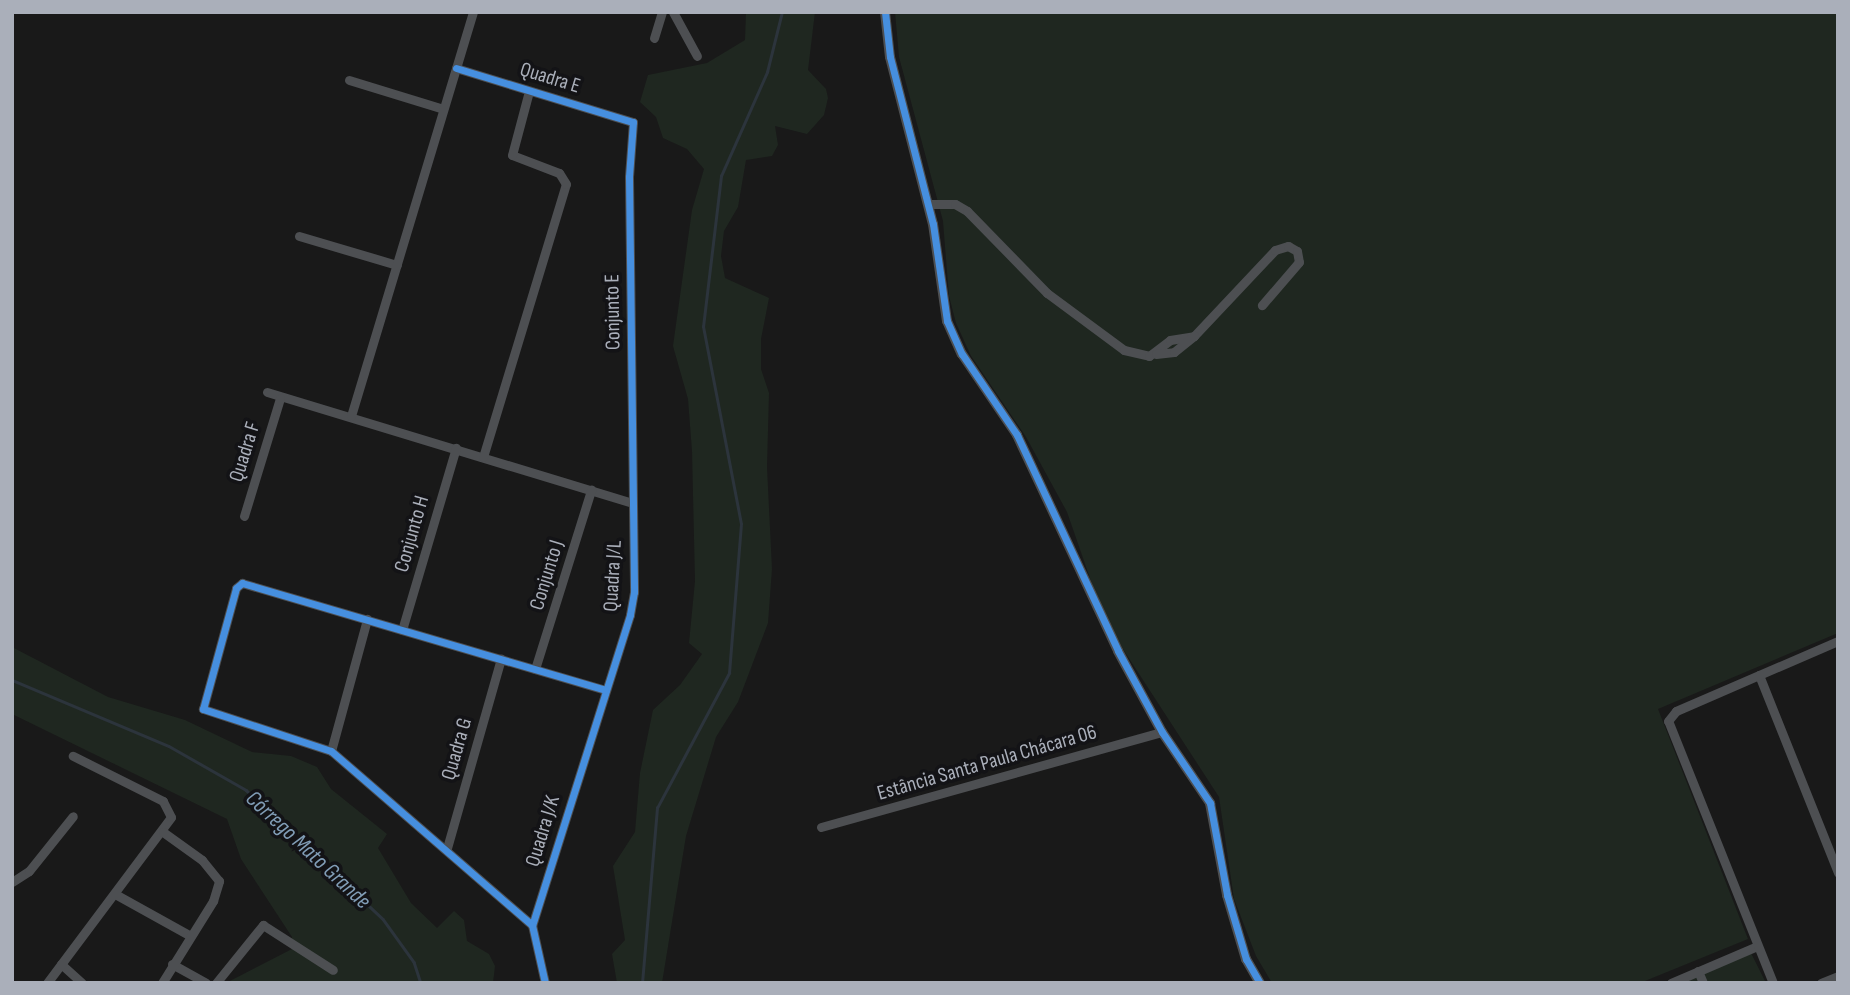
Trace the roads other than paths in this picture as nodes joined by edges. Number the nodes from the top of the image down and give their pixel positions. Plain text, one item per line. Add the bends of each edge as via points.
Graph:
1 (473, 12) edge
2 (662, 12) edge
3 (673, 12) edge
4 (885, 12) edge
5 (654, 38) dead end
6 (697, 55) dead end
7 (456, 68) junction
8 (349, 80) dead end
9 (529, 91) junction
10 (443, 109) junction
11 (633, 122) joint
12 (928, 204) junction
13 (299, 236) dead end
14 (397, 265) junction
15 (1262, 305) dead end
16 (267, 392) dead end
17 (280, 398) junction
18 (351, 416) junction
19 (456, 448) junction
20 (483, 457) junction
21 (591, 491) junction
22 (633, 503) junction
23 (244, 516) dead end
24 (367, 620) junction
25 (402, 630) junction
26 (1838, 641) edge
27 (501, 659) junction
28 (535, 669) junction
29 (1759, 675) junction
30 (605, 690) junction
31 (1162, 732) junction
32 (331, 751) junction
33 (73, 756) dead end
34 (73, 816) dead end
35 (821, 827) dead end
36 (163, 832) junction
37 (447, 848) junction
38 (1838, 873) edge
39 (12, 882) edge
40 (115, 894) junction
41 (532, 925) junction
42 (189, 936) junction
43 (1755, 947) junction
44 (61, 964) junction
45 (172, 964) junction
46 (333, 970) dead end
47 (1698, 971) junction
48 (1838, 976) edge
49 (47, 983) edge
50 (82, 983) edge
51 (162, 983) edge
52 (206, 983) edge
53 (216, 983) edge
54 (545, 983) edge
55 (1260, 983) edge
56 (1671, 983) edge
57 (1703, 983) edge
58 (1773, 983) edge
59 (1821, 983) edge

1 - 7 street
2 - 5 street
3 - 6 street
4 - 12 street via 890,57
7 - 9 street, Quadra E
7 - 10 street
8 - 10 street
9 - 11 street, Quadra E
9 - 20 street, Quadra E via 512,155 559,173 566,184
10 - 14 street
11 - 22 street, Conjunto E via 629,177
12 - 15 street via 955,204 967,211 1072,314 1124,350 1156,354 1170,340 1194,336 1275,250 1287,246 1297,251 1299,262
12 - 31 street via 947,321 962,354 1017,435 1093,603
13 - 14 street
14 - 18 street
16 - 17 street
17 - 18 street
17 - 23 street, Quadra F
18 - 19 street
19 - 20 street
19 - 25 street, Conjunto H
20 - 21 street
21 - 22 street
21 - 28 street, Conjunto J
22 - 30 street, Quadra J/L via 630,615
24 - 25 street
24 - 32 street
24 - 32 street via 242,583 203,698 208,713
25 - 27 street
26 - 29 street
27 - 28 street
27 - 37 street, Quadra G
28 - 30 street
29 - 38 street
29 - 43 street via 1672,713 1668,721
30 - 41 street, Quadra J/K
31 - 35 street, Estância Santa Paula Chácara 06
31 - 55 street via 1210,803 1227,895 1246,959
32 - 37 street
33 - 36 street via 163,801 171,817
34 - 39 street via 29,871
36 - 40 street via 142,853
36 - 42 street via 202,860 219,881 213,901
37 - 41 street
40 - 42 street
40 - 44 street
41 - 54 street, Quadra J/K
42 - 45 street
43 - 47 street
43 - 58 street
44 - 49 street
44 - 50 street
45 - 51 street
45 - 52 street
46 - 53 street via 263,925
47 - 56 street
47 - 57 street
48 - 59 street

